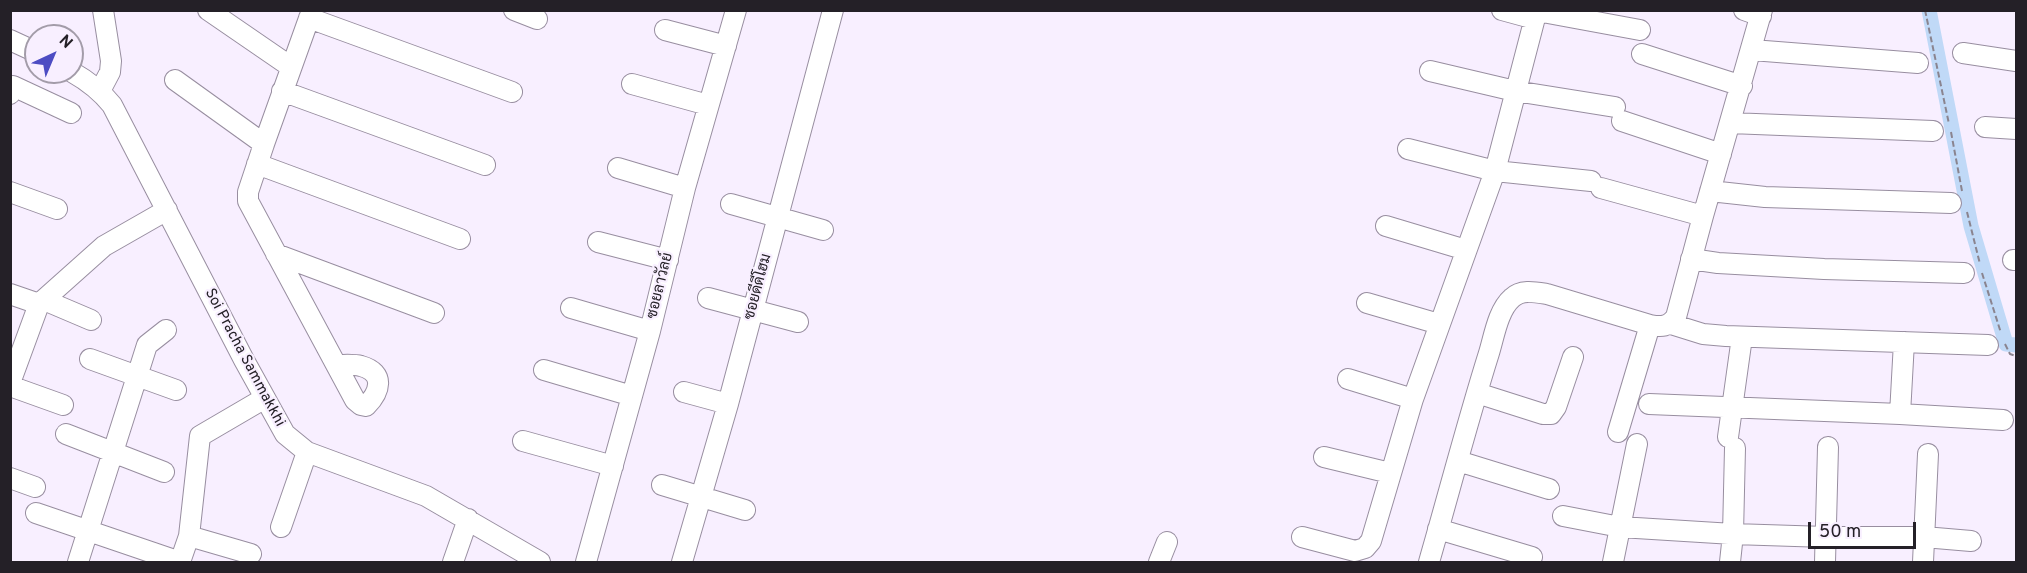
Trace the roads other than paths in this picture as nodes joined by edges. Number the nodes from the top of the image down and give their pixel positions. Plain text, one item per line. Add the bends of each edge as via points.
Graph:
1 (103, 10) edge
2 (208, 10) edge
3 (514, 10) edge
4 (736, 10) edge
5 (833, 10) edge
6 (1502, 10) edge
7 (1756, 12) edge
8 (1536, 13) edge
9 (311, 14) edge
10 (537, 19) dead end
11 (664, 30) dead end
12 (1640, 30) dead end
13 (10, 40) edge
14 (24, 46) edge
15 (726, 46) junction
16 (1752, 50) junction
17 (1964, 53) dead end
18 (1642, 54) dead end
19 (2016, 61) edge
20 (1918, 63) dead end
21 (291, 67) junction
22 (1430, 71) dead end
23 (84, 78) edge
24 (176, 80) dead end
25 (633, 84) dead end
26 (1742, 86) junction
27 (100, 91) junction
28 (282, 91) junction
29 (512, 92) dead end
30 (1515, 92) junction
31 (10, 94) edge
32 (708, 105) junction
33 (71, 113) dead end
34 (1730, 123) junction
35 (1985, 126) dead end
36 (2016, 129) edge
37 (1933, 131) dead end
38 (264, 144) junction
39 (1408, 149) dead end
40 (1721, 153) junction
41 (257, 164) junction
42 (485, 165) dead end
43 (618, 168) dead end
44 (1495, 171) junction
45 (685, 188) junction
46 (1710, 191) junction
47 (10, 192) edge
48 (731, 204) dead end
49 (1960, 204) road end
50 (57, 209) dead end
51 (166, 210) junction
52 (1703, 216) junction
53 (778, 218) junction
54 (1386, 226) dead end
55 (823, 230) dead end
56 (460, 239) dead end
57 (598, 242) dead end
58 (1466, 250) junction
59 (276, 254) junction
60 (1691, 259) junction
61 (668, 260) junction
62 (1964, 273) dead end
63 (10, 294) edge
64 (708, 298) dead end
65 (41, 302) junction
66 (1367, 303) dead end
67 (571, 308) dead end
68 (754, 309) junction
69 (434, 313) dead end
70 (91, 320) dead end
71 (798, 322) dead end
72 (1439, 324) junction
73 (1671, 324) junction
74 (1650, 325) junction
75 (166, 330) dead end
76 (650, 331) junction
77 (1742, 337) junction
78 (1904, 342) junction
79 (1988, 345) dead end
80 (1573, 357) dead end
81 (90, 359) dead end
82 (337, 365) dead end
83 (544, 370) dead end
84 (138, 376) junction
85 (1348, 379) dead end
86 (10, 385) edge
87 (176, 390) dead end
88 (684, 392) dead end
89 (1477, 393) junction
90 (632, 396) junction
91 (264, 398) junction
92 (1413, 399) junction
93 (728, 404) junction
94 (1649, 404) dead end
95 (63, 405) dead end
96 (1732, 407) junction
97 (1900, 414) junction
98 (2003, 420) dead end
99 (1617, 432) dead end
100 (66, 434) dead end
101 (523, 441) dead end
102 (1637, 444) dead end
103 (1828, 447) dead end
104 (307, 452) junction
105 (114, 453) junction
106 (1928, 454) dead end
107 (1323, 457) dead end
108 (1458, 461) junction
109 (613, 466) junction
110 (164, 472) dead end
111 (1390, 473) junction
112 (10, 478) edge
113 (662, 485) dead end
114 (35, 487) dead end
115 (1549, 489) dead end
116 (702, 496) junction
117 (745, 510) dead end
118 (36, 513) dead end
119 (1563, 516) dead end
120 (468, 519) junction
121 (281, 527) dead end
122 (1620, 527) junction
123 (1438, 529) junction
124 (89, 531) junction
125 (1733, 534) junction
126 (189, 536) junction
127 (1302, 537) dead end
128 (1826, 537) junction
129 (1924, 537) junction
130 (1971, 541) dead end
131 (1167, 542) dead end
132 (251, 554) dead end
133 (1532, 557) dead end
134 (78, 562) edge
135 (180, 562) edge
136 (453, 562) edge
137 (540, 562) edge
138 (586, 562) edge
139 (682, 562) edge
140 (1159, 562) edge
141 (1429, 562) edge
142 (1613, 562) edge
143 (1730, 562) edge
144 (1825, 562) edge
145 (1923, 562) edge

1 - 27 street via 111,62
2 - 21 street
3 - 10 street
4 - 15 street, ซอยลาวัลย์
5 - 53 street, ซอยดีดีโฮม
6 - 8 street
7 - 16 street
8 - 12 street
8 - 30 street
9 - 21 street
9 - 29 street
11 - 15 street
13 - 14 street
15 - 32 street, ซอยลาวัลย์
16 - 20 street
16 - 26 street
17 - 19 street
18 - 26 street
21 - 28 street
22 - 30 street
23 - 27 street, Soi Pracha Sammakkhi
24 - 38 street
25 - 32 street
26 - 34 street
27 - 51 street, Soi Pracha Sammakkhi via 112,105
28 - 38 street
28 - 42 street
30 - 40 street via 1618,114
30 - 44 street
31 - 33 street via 13,86
32 - 45 street, ซอยลาวัลย์
34 - 37 street
34 - 40 street
35 - 36 street
38 - 41 street
39 - 44 street
40 - 46 street
41 - 56 street
41 - 59 street via 248,201
43 - 45 street
44 - 52 street via 1596,185
44 - 58 street
45 - 61 street, ซอยลาวัลย์
46 - 49 street via 1765,197
46 - 52 street
47 - 50 street
48 - 53 street
51 - 65 street via 104,246
51 - 91 street, Soi Pracha Sammakkhi
52 - 60 street
53 - 55 street
53 - 68 street, ซอยดีดีโฮม
54 - 58 street
57 - 61 street
58 - 72 street
59 - 69 street
59 - 82 street
60 - 62 street via 1824,269
60 - 73 street
61 - 76 street, ซอยลาวัลย์
63 - 65 street
64 - 68 street
65 - 70 street
65 - 86 street
66 - 72 street
67 - 76 street
68 - 71 street
68 - 93 street, ซอยดีดีโฮม
72 - 92 street
73 - 74 street
73 - 77 street via 1702,334
74 - 89 street via 1547,294 1519,293 1510,299 1501,315
74 - 99 street
75 - 84 street via 147,345
76 - 90 street, ซอยลาวัลย์
77 - 78 street
77 - 96 street
78 - 79 street
78 - 97 street
80 - 89 street via 1551,414
81 - 84 street
83 - 90 street
84 - 87 street
84 - 105 street
85 - 92 street
86 - 95 street
88 - 93 street
89 - 108 street
90 - 109 street, ซอยลาวัลย์
91 - 104 street, Soi Pracha Sammakkhi via 285,434
91 - 126 street via 200,436
92 - 111 street
93 - 116 street, ซอยดีดีโฮม
94 - 96 street
96 - 97 street
96 - 125 street
97 - 98 street
100 - 105 street
101 - 109 street
102 - 122 street
103 - 128 street
104 - 120 street, Soi Pracha Sammakkhi via 426,496
104 - 121 street
105 - 110 street
105 - 124 street
106 - 129 street
107 - 111 street
108 - 115 street
108 - 123 street
109 - 138 street, ซอยลาวัลย์
111 - 127 street via 1371,541 1365,548 1354,550
112 - 114 street
113 - 116 street
116 - 117 street
116 - 139 street, ซอยดีดีโฮม
118 - 124 street
119 - 122 street
120 - 136 street
120 - 137 street, Soi Pracha Sammakkhi
122 - 125 street
122 - 142 street
123 - 133 street
123 - 141 street
124 - 134 street
124 - 135 street
125 - 128 street
125 - 143 street
126 - 132 street
126 - 135 street
128 - 129 street
128 - 144 street
129 - 130 street
129 - 145 street
131 - 140 street

